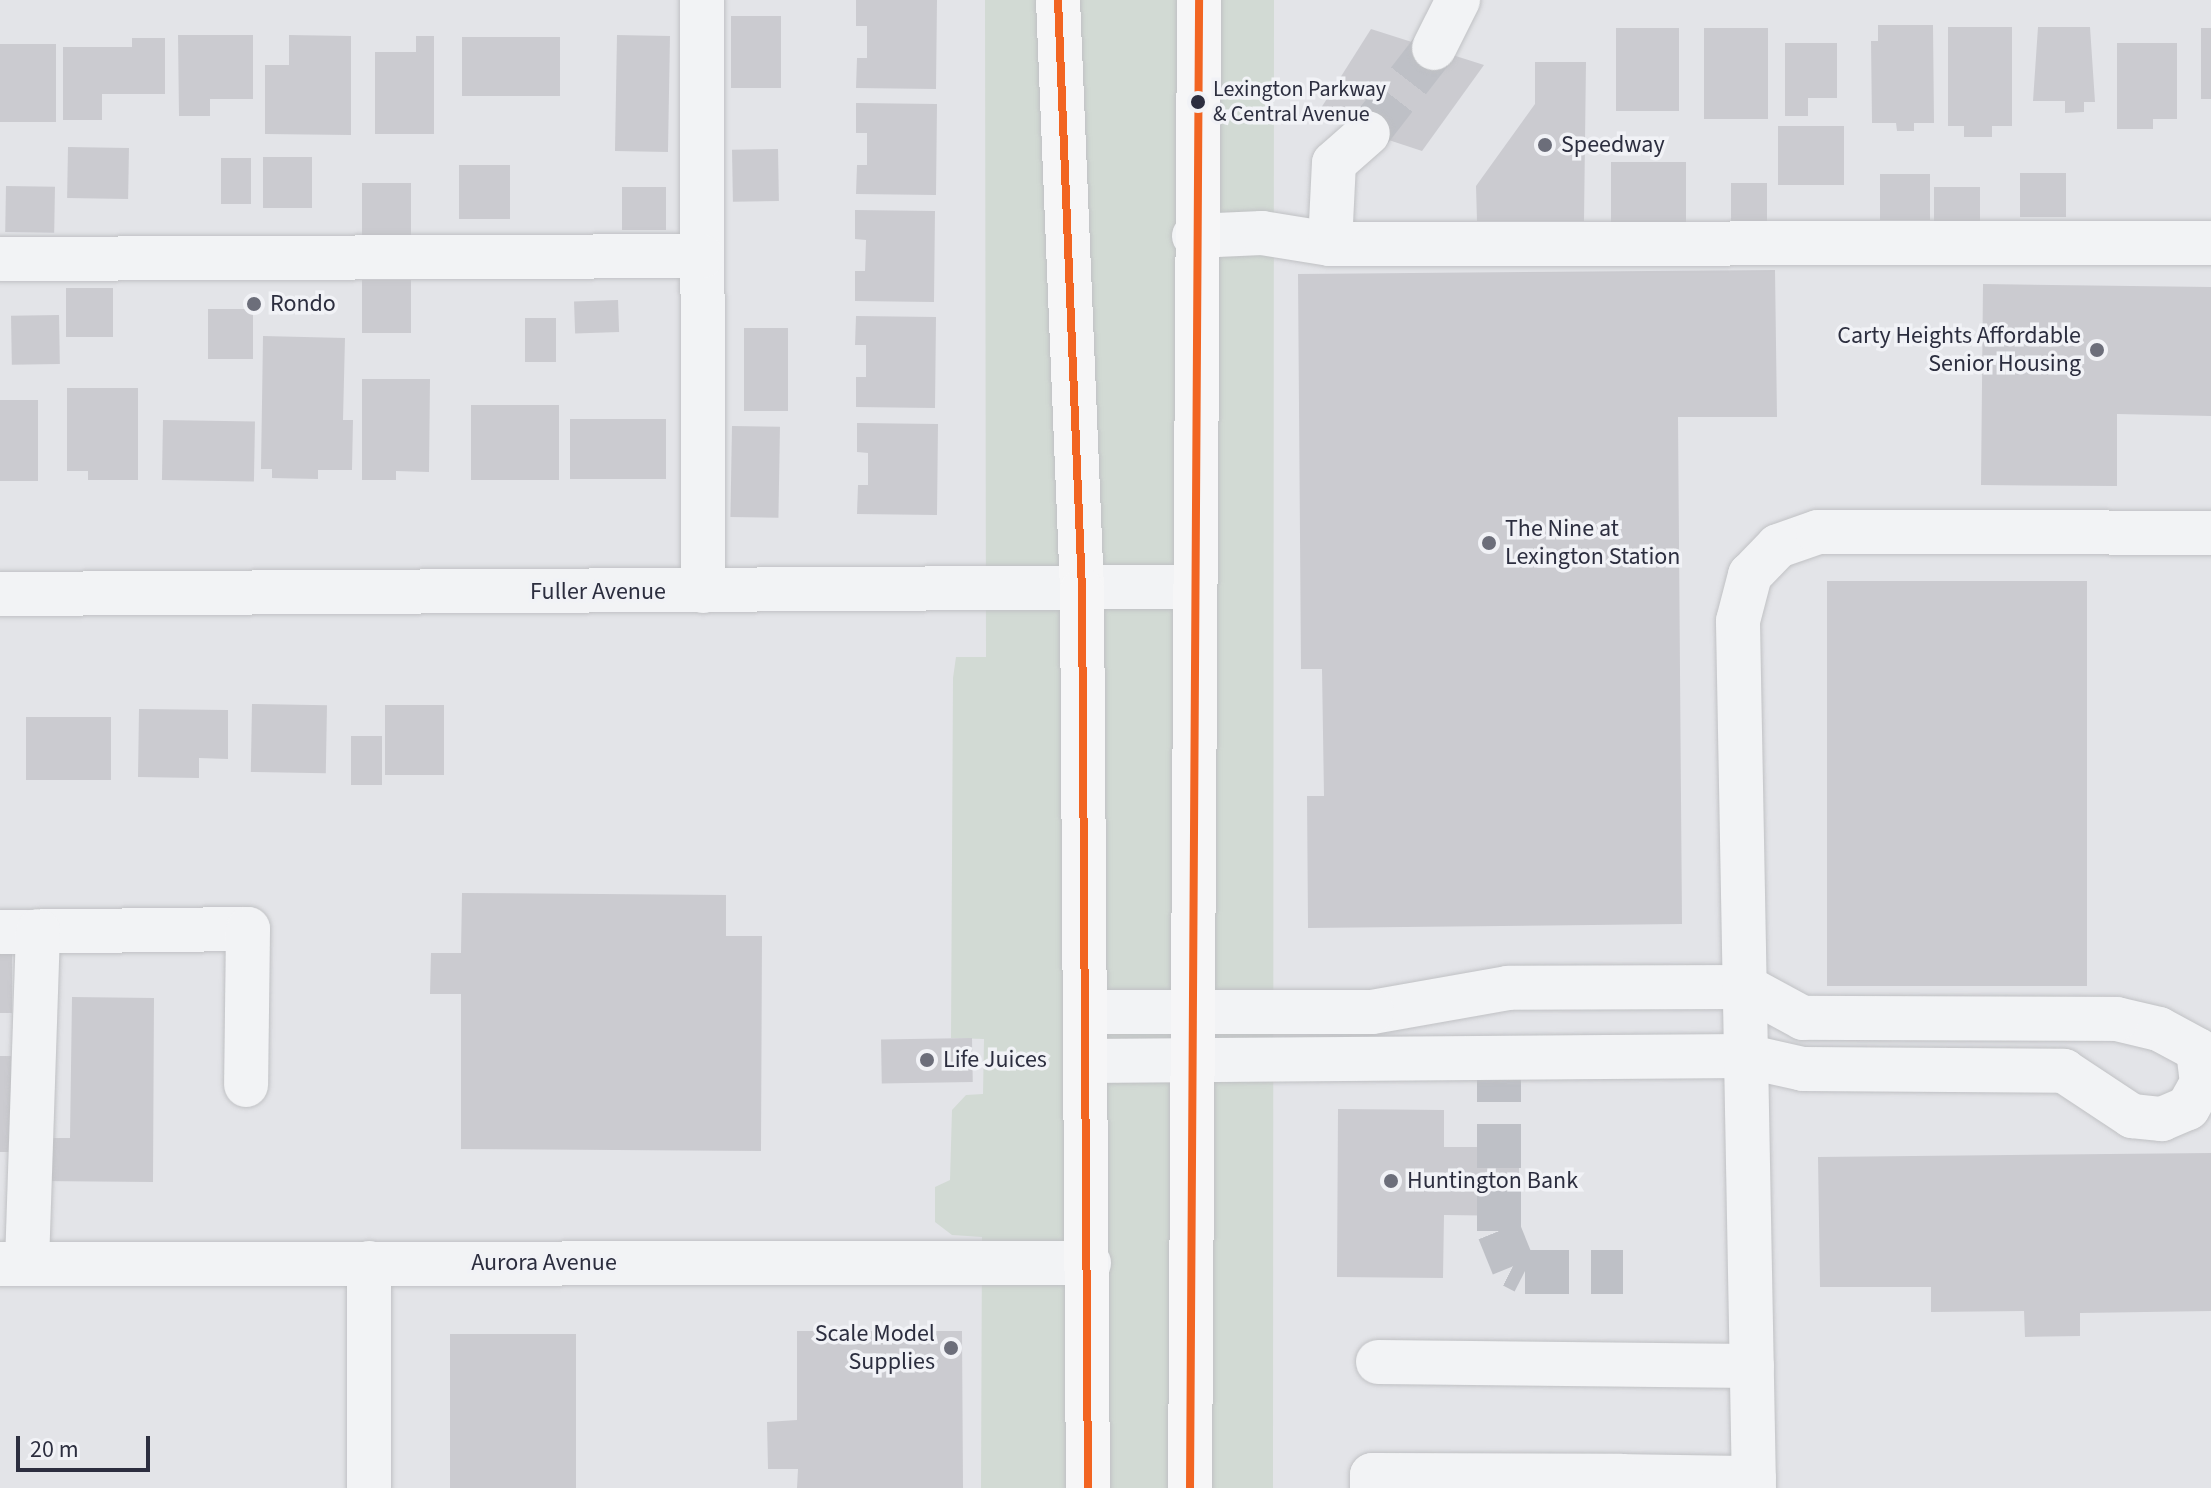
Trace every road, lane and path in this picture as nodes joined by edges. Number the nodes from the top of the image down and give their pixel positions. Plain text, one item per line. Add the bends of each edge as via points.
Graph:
1 (702, 0) edge
2 (1058, 0) edge
3 (1199, 0) edge
4 (1458, 0) edge
5 (1434, 48) tunnel mouth
6 (1368, 133) tunnel mouth
7 (1194, 236) junction
8 (2211, 243) edge
9 (1330, 244) junction
10 (702, 256) junction
11 (0, 259) edge
12 (2211, 533) edge
13 (1195, 587) junction
14 (1082, 590) junction
15 (703, 591) junction
16 (0, 594) edge
17 (19, 931) edge
18 (1746, 987) junction
19 (1087, 1012) junction
20 (1196, 1013) junction
21 (1745, 1056) junction
22 (1196, 1060) junction
23 (1085, 1061) junction
24 (246, 1085) dead end
25 (369, 1263) junction
26 (1089, 1263) junction
27 (13, 1264) edge
28 (1378, 1362) dead end
29 (1752, 1366) junction
30 (1520, 1482) edge
31 (1621, 1482) edge
32 (1754, 1483) edge
33 (369, 1488) edge
34 (1088, 1488) edge
35 (1190, 1488) edge
36 (1372, 1488) edge

1 - 10 street
2 - 14 main road
3 - 7 main road
4 - 5 street
6 - 9 street via 1334,163
7 - 9 street via 1262,233
7 - 13 main road
8 - 9 street
10 - 11 street
10 - 15 street
12 - 18 street via 1818,532 1778,546 1750,575 1738,621
13 - 14 street, Fuller Avenue
13 - 20 main road
14 - 15 street, Fuller Avenue
14 - 19 main road
15 - 16 street, Fuller Avenue
17 - 24 street via 248,929
17 - 27 street
18 - 20 street via 1508,988 1372,1012
18 - 21 street
18 - 21 street via 1803,1018 2117,1019 2159,1029 2198,1050 2202,1083 2188,1108 2162,1119 2132,1116 2064,1071 1803,1069
19 - 20 street
19 - 23 main road
20 - 22 main road
21 - 22 street
21 - 29 street
22 - 23 street
22 - 35 main road
23 - 26 main road
25 - 26 street, Aurora Avenue
25 - 27 street, Aurora Avenue
25 - 33 street
26 - 34 main road
28 - 29 street
29 - 32 street
30 - 31 street
30 - 36 street via 1372,1475
31 - 32 street

